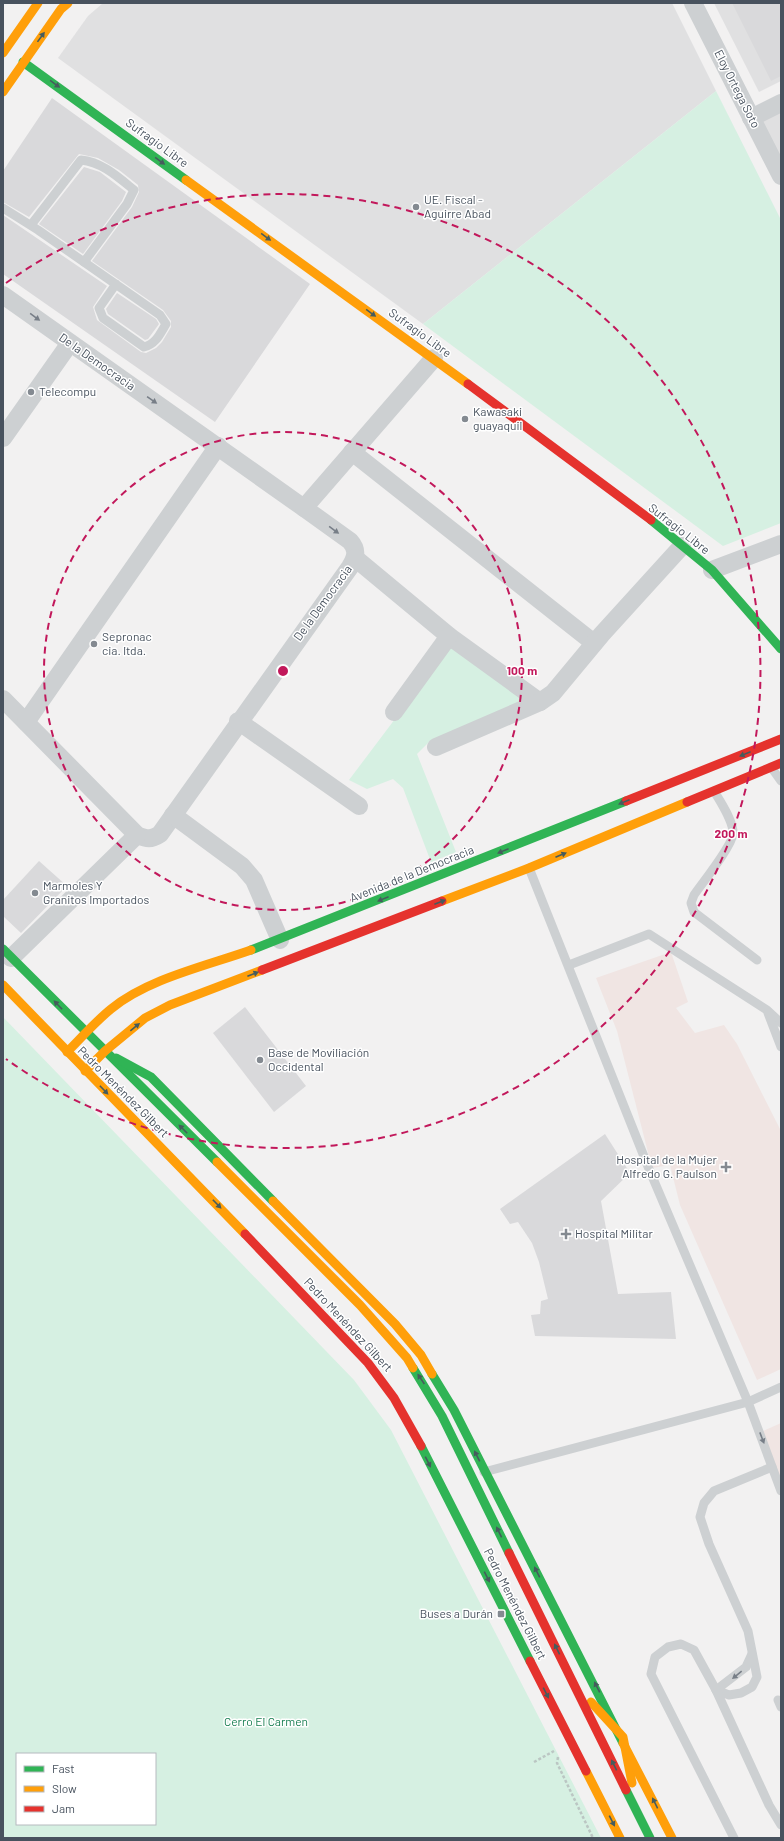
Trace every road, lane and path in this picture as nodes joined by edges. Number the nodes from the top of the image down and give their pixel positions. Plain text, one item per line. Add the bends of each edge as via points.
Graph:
1 (38, 3) edge
2 (68, 3) edge
3 (693, 3) edge
4 (3, 53) edge
5 (23, 62) junction
6 (3, 92) edge
7 (781, 103) edge
8 (751, 118) junction
9 (781, 176) edge
10 (3, 208) edge
11 (31, 225) junction
12 (84, 262) junction
13 (116, 284) junction
14 (3, 294) edge
15 (70, 343) junction
16 (434, 358) junction
17 (3, 438) edge
18 (218, 446) junction
19 (352, 452) junction
20 (304, 508) junction
21 (781, 544) edge
22 (682, 546) junction
23 (355, 558) junction
24 (712, 570) junction
25 (449, 636) junction
26 (594, 643) junction
27 (781, 649) edge
28 (3, 699) edge
29 (540, 702) junction
30 (394, 712) dead end
31 (238, 721) junction
32 (26, 722) junction
33 (781, 739) edge
34 (436, 746) dead end
35 (781, 763) edge
36 (771, 767) junction
37 (781, 781) edge
38 (714, 791) junction
39 (359, 806) dead end
40 (173, 815) junction
41 (137, 835) junction
42 (530, 868) junction
43 (280, 940) junction
44 (7, 953) edge
45 (757, 960) dead end
46 (569, 965) junction
47 (3, 985) edge
48 (767, 1010) junction
49 (781, 1023) edge
50 (85, 1033) junction
51 (781, 1047) edge
52 (105, 1051) junction
53 (67, 1052) junction
54 (85, 1071) junction
55 (429, 1368) junction
56 (781, 1387) edge
57 (748, 1402) junction
58 (442, 1416) junction
59 (772, 1467) junction
60 (485, 1471) junction
61 (471, 1475) junction
62 (781, 1491) edge
63 (752, 1654) junction
64 (573, 1682) junction
65 (716, 1690) junction
66 (623, 1738) junction
67 (560, 1747) dead end
68 (559, 1753) dead end
69 (534, 1762) dead end
70 (638, 1814) junction
71 (781, 1825) edge
72 (593, 1838) edge
73 (620, 1838) edge
74 (650, 1838) edge
75 (672, 1838) edge
76 (734, 1838) edge

1 - 4 street
5 -> 2 street
3 - 8 street, Eloy Ortega Soto
5 - 6 street
5 -> 16 street, Sufragio Libre
7 - 8 street
8 - 9 street, Eloy Ortega Soto
10 - 11 lane
11 - 12 lane
11 - 12 lane via 81,160 91,161 112,172 134,190 127,204
12 - 13 lane
13 - 13 lane via 160,315 166,324 155,342 144,347 103,318 99,308
14 -> 15 street, De la Democracia
15 - 17 street
15 -> 18 street, De la Democracia
16 - 19 street
16 - 22 street, Sufragio Libre
18 - 20 street, De la Democracia
18 - 32 street
19 - 20 street
19 - 26 street
20 -> 23 street, De la Democracia via 350,542 355,549
21 - 24 street
22 - 24 street, Sufragio Libre
22 - 26 street
23 - 25 street
23 - 31 street, De la Democracia
24 - 27 street, Sufragio Libre
25 - 29 street
25 - 30 street
26 - 29 street via 553,693
28 - 32 street
29 - 34 street
31 - 39 street
31 - 40 street, De la Democracia
32 - 41 street
33 -> 43 street, Avenida de la Democracia
35 - 36 street
36 - 37 lane
36 - 38 street
42 -> 38 street
38 - 45 lane via 728,816 733,833 728,847 694,894 691,903 694,912
40 - 41 street, De la Democracia via 156,837 147,840
40 - 43 street via 242,866 254,880
41 - 44 street
42 - 46 lane
52 -> 42 street via 145,1018 170,1005
43 - 50 street, Avenida de la Democracia via 163,981 135,994 111,1009
50 -> 44 street, Pedro Menéndez Gilbert
46 - 48 lane via 649,934
46 - 57 lane via 649,1169
47 - 53 street, Pedro Menéndez Gilbert
48 - 49 lane
48 - 51 lane
50 - 52 street, Pedro Menéndez Gilbert
50 - 53 street, Avenida de la Democracia
52 - 54 street
52 - 55 street, Pedro Menéndez Gilbert via 151,1077 395,1324 421,1354
58 -> 52 street, Pedro Menéndez Gilbert via 407,1358 385,1333
53 - 54 street, Pedro Menéndez Gilbert
54 -> 73 street, Pedro Menéndez Gilbert via 362,1354 382,1379 411,1427
55 - 58 street
60 -> 55 street, Pedro Menéndez Gilbert
56 - 57 lane
57 -> 59 lane
57 - 60 lane
58 - 61 street, Pedro Menéndez Gilbert
59 - 62 lane
59 - 63 lane via 714,1491 704,1503 700,1517 708,1544 748,1631
60 - 61 lane
66 -> 60 street, Pedro Menéndez Gilbert
64 -> 61 street, Pedro Menéndez Gilbert
63 -> 65 lane via 746,1667
63 - 65 lane via 757,1677 752,1687 741,1693 729,1695
64 - 66 street
70 -> 64 street, Pedro Menéndez Gilbert
65 - 71 lane via 769,1805
65 - 76 lane via 694,1650 681,1644 668,1647 655,1657 652,1674
66 - 70 street
75 -> 66 street, Pedro Menéndez Gilbert
67 - 69 path
68 - 72 path via 557,1763
70 - 74 street, Pedro Menéndez Gilbert

